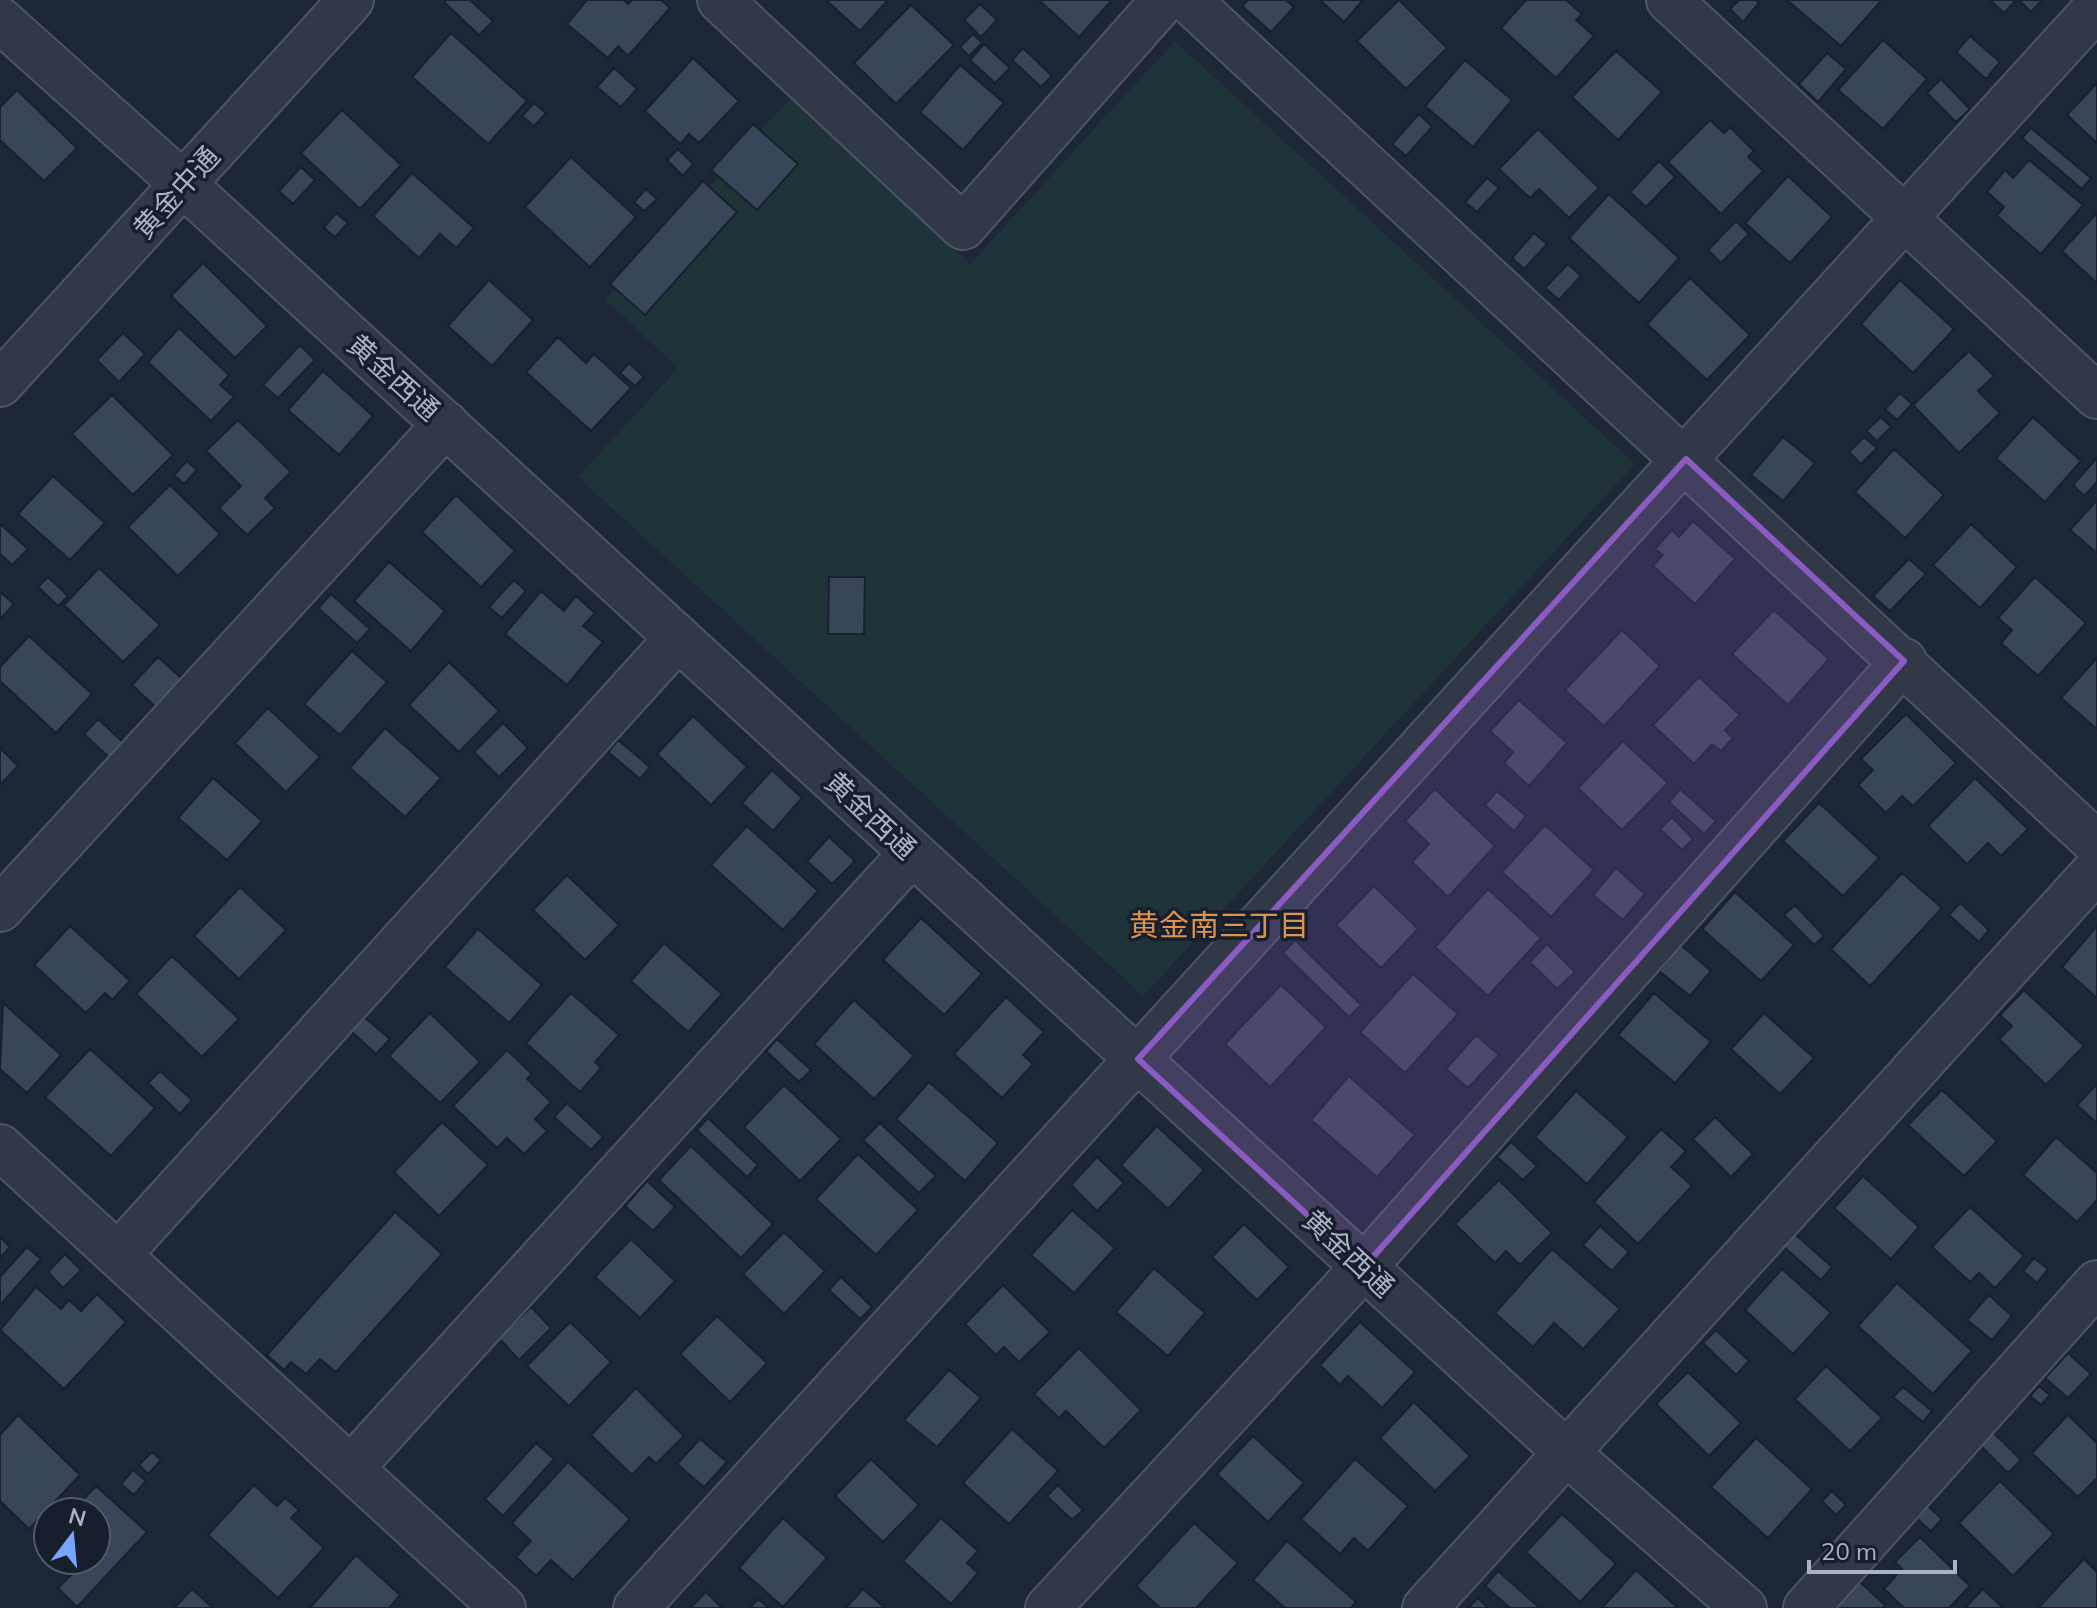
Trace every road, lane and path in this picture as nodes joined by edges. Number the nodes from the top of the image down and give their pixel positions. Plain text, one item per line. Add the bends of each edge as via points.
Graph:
1 (351, 0) edge
2 (720, 0) edge
3 (1164, 0) edge
4 (1188, 0) edge
5 (1669, 0) edge
6 (2097, 7) edge
7 (0, 20) edge
8 (183, 184) junction
9 (1903, 218) junction
10 (0, 384) edge
11 (2097, 396) edge
12 (446, 424) junction
13 (1686, 459) junction
14 (678, 638) junction
15 (1904, 661) junction
16 (2097, 844) edge
17 (912, 853) junction
18 (2097, 869) edge
19 (0, 909) edge
20 (1138, 1059) junction
21 (0, 1147) edge
22 (118, 1255) junction
23 (1364, 1267) junction
24 (2097, 1283) edge
25 (1567, 1453) junction
26 (351, 1468) junction
27 (503, 1608) edge
28 (636, 1608) edge
29 (1048, 1608) edge
30 (1425, 1608) edge
31 (1744, 1608) edge
32 (1806, 1608) edge

1 - 8 street, 黄金中通
2 - 3 street via 963,227
4 - 13 street
5 - 9 street
6 - 9 street
7 - 8 street, 黄金西通
8 - 10 street, 黄金中通
8 - 12 street, 黄金西通
9 - 11 street
9 - 13 street
12 - 14 street, 黄金西通
12 - 19 street
13 - 15 street
13 - 20 street
14 - 17 street, 黄金西通
14 - 22 street
15 - 16 street
15 - 23 street
17 - 20 street, 黄金西通
17 - 26 street
18 - 25 street
20 - 23 street, 黄金西通
20 - 28 street
21 - 22 street
22 - 26 street
23 - 25 street, 黄金西通
23 - 29 street
24 - 32 street
25 - 30 street
25 - 31 street, 黄金西通
26 - 27 street

